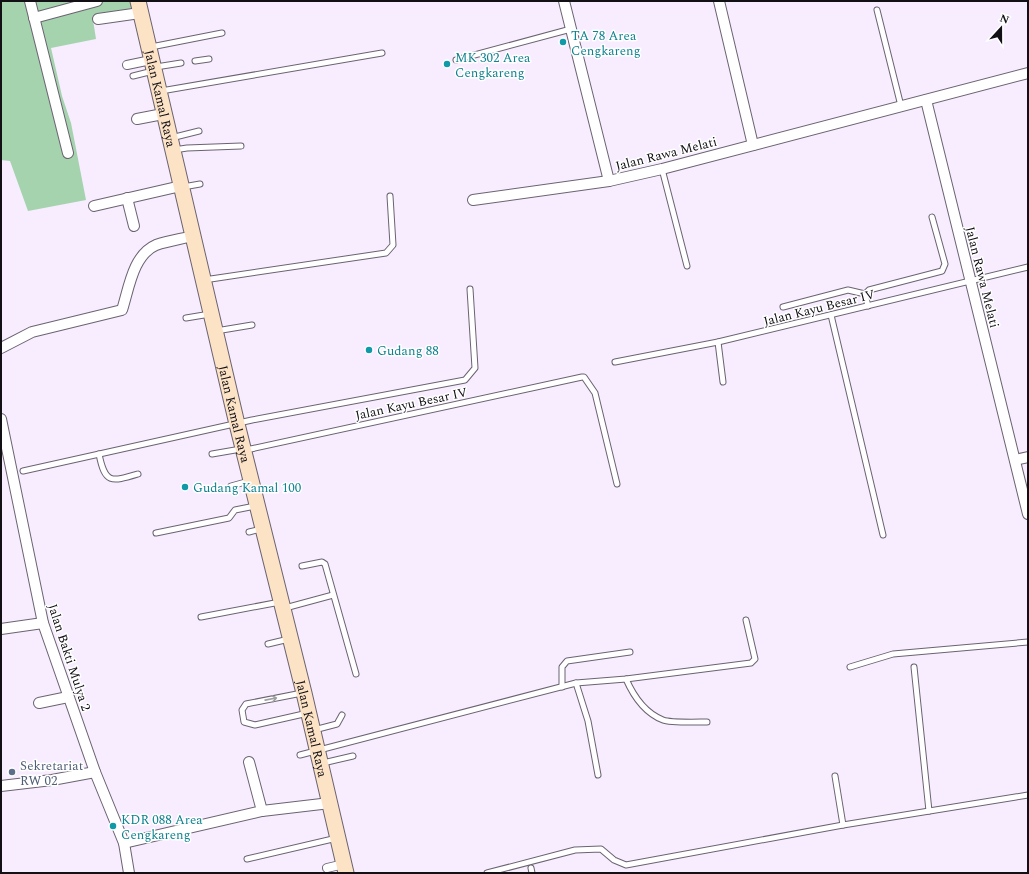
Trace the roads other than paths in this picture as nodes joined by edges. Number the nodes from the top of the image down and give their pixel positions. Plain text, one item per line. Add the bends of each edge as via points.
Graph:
1 (30, 1) edge
2 (97, 1) edge
3 (564, 1) edge
4 (719, 1) edge
5 (139, 7) edge
6 (877, 10) dead end
7 (34, 18) junction
8 (98, 19) dead end
9 (571, 29) junction
10 (222, 34) dead end
11 (382, 53) dead end
12 (209, 59) dead end
13 (456, 60) dead end
14 (195, 61) dead end
15 (151, 62) junction
16 (181, 63) dead end
17 (127, 65) dead end
18 (1028, 73) edge
19 (133, 76) dead end
20 (158, 92) junction
21 (926, 100) junction
22 (901, 106) junction
23 (163, 114) junction
24 (137, 119) dead end
25 (199, 131) dead end
26 (171, 145) junction
27 (753, 145) junction
28 (241, 146) dead end
29 (68, 153) dead end
30 (662, 169) junction
31 (609, 181) junction
32 (200, 184) dead end
33 (182, 186) junction
34 (390, 196) dead end
35 (127, 198) junction
36 (473, 200) dead end
37 (94, 206) dead end
38 (932, 217) dead end
39 (134, 226) dead end
40 (193, 236) junction
41 (687, 266) dead end
42 (1028, 267) edge
43 (204, 280) junction
44 (971, 281) junction
45 (470, 289) dead end
46 (865, 294) junction
47 (868, 306) junction
48 (783, 307) dead end
49 (211, 313) junction
50 (831, 315) junction
51 (186, 318) dead end
52 (252, 325) dead end
53 (215, 332) junction
54 (718, 342) junction
55 (1, 348) edge
56 (615, 362) dead end
57 (723, 382) dead end
58 (1, 419) edge
59 (237, 424) junction
60 (244, 450) junction
61 (99, 454) junction
62 (212, 454) dead end
63 (1028, 457) edge
64 (1015, 460) junction
65 (23, 471) dead end
66 (138, 474) dead end
67 (252, 480) junction
68 (617, 484) dead end
69 (231, 486) dead end
70 (258, 505) junction
71 (1028, 514) edge
72 (264, 528) junction
73 (249, 532) dead end
74 (156, 533) dead end
75 (883, 535) dead end
76 (302, 566) dead end
77 (332, 595) junction
78 (282, 605) junction
79 (201, 617) dead end
80 (746, 620) dead end
81 (42, 623) junction
82 (1, 629) edge
83 (290, 638) junction
84 (1028, 642) edge
85 (268, 644) dead end
86 (630, 652) dead end
87 (850, 667) dead end
88 (914, 667) dead end
89 (356, 674) dead end
90 (626, 679) junction
91 (576, 683) junction
92 (562, 687) junction
93 (304, 692) junction
94 (68, 697) junction
95 (39, 703) dead end
96 (309, 713) junction
97 (342, 715) dead end
98 (707, 722) dead end
99 (313, 730) junction
100 (300, 755) dead end
101 (353, 756) dead end
102 (319, 757) junction
103 (249, 762) dead end
104 (95, 772) junction
105 (598, 775) dead end
106 (835, 776) dead end
107 (1, 786) edge
108 (1028, 795) edge
109 (330, 803) junction
110 (262, 811) junction
111 (929, 811) junction
112 (843, 825) junction
113 (338, 838) junction
114 (124, 843) junction
115 (247, 859) dead end
116 (327, 868) dead end
117 (345, 868) edge
118 (129, 873) edge
119 (487, 873) edge

1 - 7 street
2 - 7 street
3 - 9 street, Jalan Rawa Melati
4 - 27 street
5 - 8 street
5 - 15 main road, Jalan Kamal Raya
6 - 22 lane
7 - 29 street
9 - 13 lane
9 - 31 street, Jalan Rawa Melati
10 - 15 lane
11 - 20 lane
12 - 14 lane
15 - 16 lane
15 - 17 street
15 - 19 lane
15 - 20 main road, Jalan Kamal Raya
18 - 21 street, Jalan Rawa Melati
20 - 23 main road, Jalan Kamal Raya
21 - 22 street, Jalan Rawa Melati
21 - 44 street, Jalan Rawa Melati
22 - 27 street, Jalan Rawa Melati
23 - 24 street
23 - 26 main road, Jalan Kamal Raya
25 - 26 lane
26 - 28 lane via 187,148
26 - 33 main road, Jalan Kamal Raya
27 - 30 street, Jalan Rawa Melati
30 - 31 street, Jalan Rawa Melati
30 - 41 lane
31 - 36 street, Jalan Rawa Melati
32 - 33 lane
33 - 35 street
33 - 40 main road, Jalan Kamal Raya
34 - 43 lane via 393,245 386,253
35 - 37 street
35 - 39 street
38 - 46 lane via 945,264 942,272 876,288
40 - 43 main road, Jalan Kamal Raya
40 - 55 street via 156,245 144,252 136,267 122,310 32,332
42 - 44 lane, Jalan Kayu Besar IV
43 - 49 main road, Jalan Kamal Raya
44 - 47 lane, Jalan Kayu Besar IV
44 - 64 street, Jalan Rawa Melati
45 - 59 lane via 475,368 465,380
46 - 47 lane
46 - 48 lane via 848,290
47 - 50 lane, Jalan Kayu Besar IV
49 - 51 lane
49 - 53 main road, Jalan Kamal Raya
50 - 54 lane, Jalan Kayu Besar IV
50 - 75 lane
52 - 53 lane
53 - 59 main road, Jalan Kamal Raya
54 - 56 lane, Jalan Kayu Besar IV
54 - 57 lane
58 - 81 street, Jalan Bakti Mulya 2
59 - 60 main road, Jalan Kamal Raya
59 - 61 lane
60 - 62 lane, Jalan Kayu Besar IV
60 - 67 main road, Jalan Kamal Raya
60 - 68 lane, Jalan Kayu Besar IV via 582,377 595,393
61 - 65 lane
61 - 66 lane via 102,471 106,476 112,479
63 - 64 street
64 - 71 street, Jalan Rawa Melati
67 - 69 lane
67 - 70 main road, Jalan Kamal Raya
70 - 72 main road, Jalan Kamal Raya
70 - 74 lane via 235,510 229,518
72 - 73 lane
72 - 78 main road, Jalan Kamal Raya
76 - 77 lane via 324,563
77 - 78 lane
77 - 89 lane
78 - 79 lane
78 - 83 main road, Jalan Kamal Raya
80 - 90 lane via 754,659 751,663
81 - 82 street
81 - 94 street, Jalan Bakti Mulya 2
83 - 85 lane
83 - 93 main road, Jalan Kamal Raya
84 - 87 lane via 893,654
86 - 92 lane via 567,661 562,667
88 - 111 lane
90 - 91 lane
90 - 98 lane via 632,693 644,707 664,721
91 - 92 lane
91 - 105 lane via 588,721
92 - 102 lane
93 - 96 main road, Jalan Kamal Raya
96 -> 93 lane via 255,725 244,722 242,710 246,704
94 - 95 street
94 - 104 street, Jalan Bakti Mulya 2
96 - 99 main road, Jalan Kamal Raya
97 - 99 lane via 337,724
99 - 102 main road, Jalan Kamal Raya
100 - 102 lane
101 - 102 lane
102 - 109 main road, Jalan Kamal Raya
103 - 110 street
104 - 107 street
104 - 114 street, Jalan Bakti Mulya 2
106 - 112 lane
108 - 111 lane
109 - 110 street
109 - 113 main road, Jalan Kamal Raya
110 - 114 street
111 - 112 lane
112 - 119 lane via 626,864 614,860 601,849 575,850
113 - 115 lane
113 - 117 main road, Jalan Kamal Raya
114 - 118 street, Jalan Bakti Mulya 2
116 - 117 street

